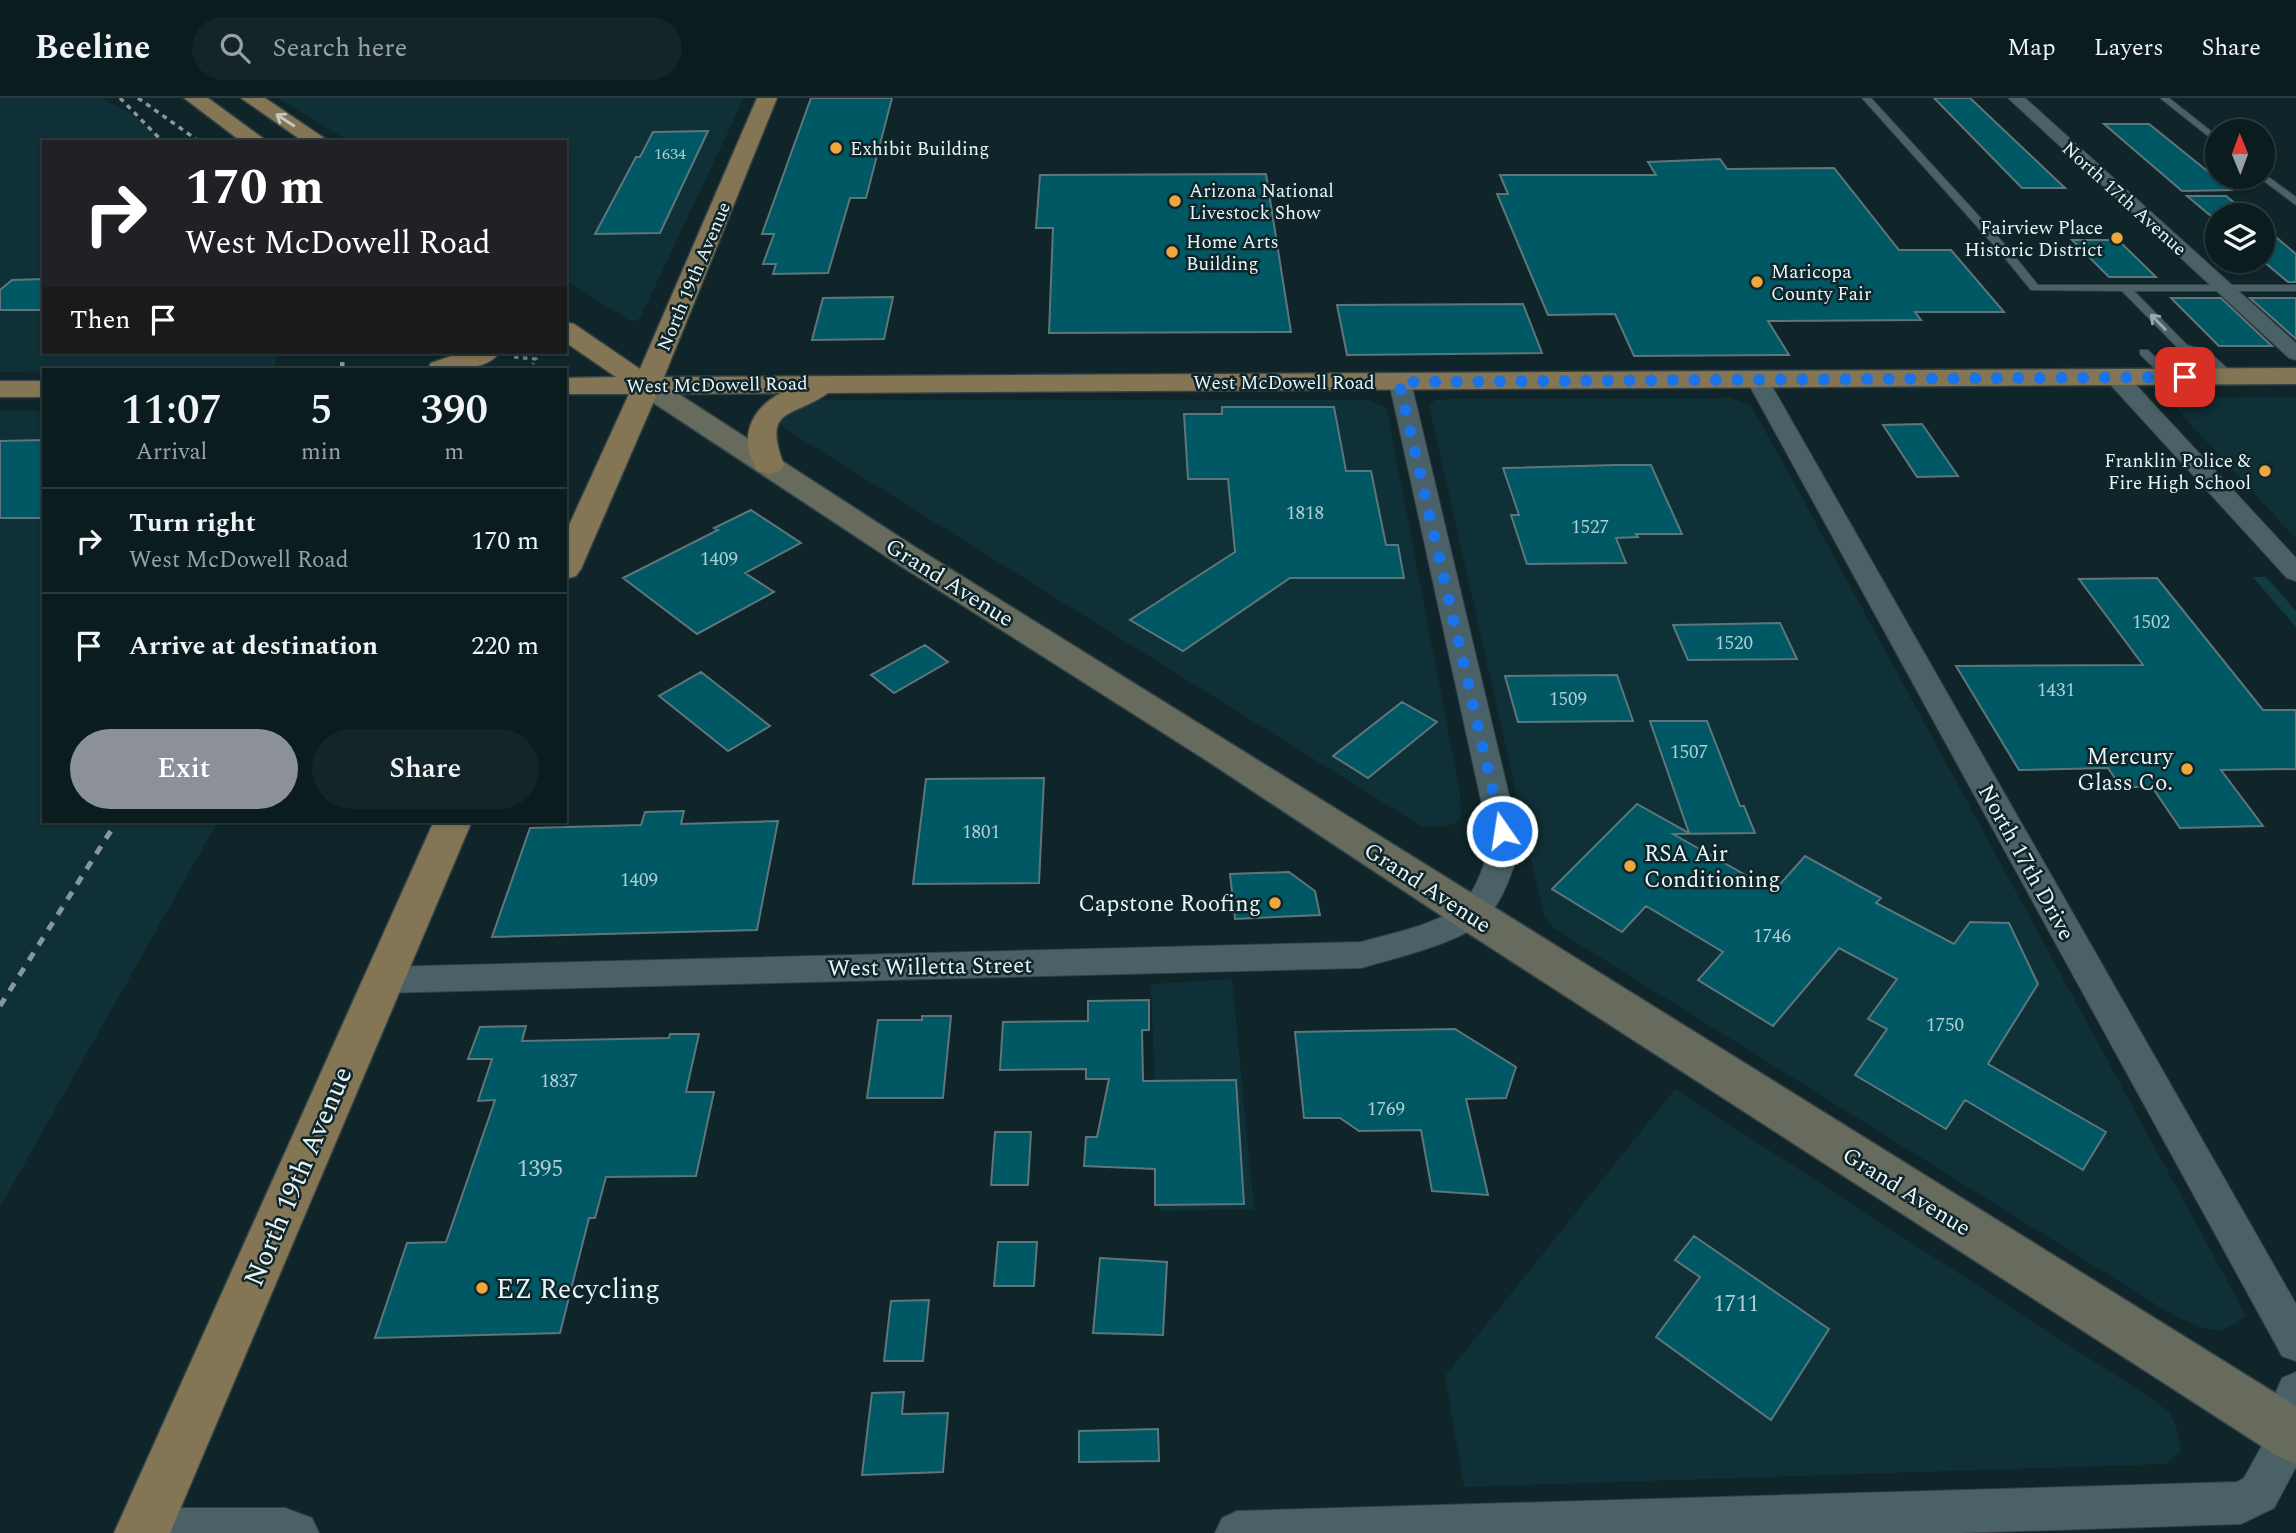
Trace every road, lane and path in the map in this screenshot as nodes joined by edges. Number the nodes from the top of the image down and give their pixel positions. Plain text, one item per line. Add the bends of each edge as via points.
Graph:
1 (194, 98) edge
2 (251, 98) edge
3 (767, 98) edge
4 (1866, 98) edge
5 (2016, 98) edge
6 (2164, 98) edge
7 (2205, 130) edge
8 (254, 140) edge
9 (316, 140) edge
10 (2275, 185) edge
11 (2296, 202) edge
12 (2125, 288) junction
13 (2224, 288) junction
14 (2296, 288) edge
15 (567, 331) edge
16 (2144, 352) dead end
17 (499, 354) edge
18 (2296, 354) edge
19 (533, 363) dead end
20 (445, 368) edge
21 (2231, 376) junction
22 (2296, 376) edge
23 (2116, 377) junction
24 (2169, 377) junction
25 (1758, 381) junction
26 (837, 382) junction
27 (1399, 382) junction
28 (567, 386) edge
29 (647, 386) junction
30 (42, 389) edge
31 (0, 390) edge
32 (769, 465) junction
33 (567, 565) edge
34 (2296, 573) edge
35 (452, 823) edge
36 (1471, 915) junction
37 (381, 981) junction
38 (2296, 1342) edge
39 (2294, 1421) edge
40 (143, 1532) edge
41 (297, 1533) edge
42 (1237, 1533) edge

1 - 8 main road
9 -> 2 main road
3 - 29 main road, North 19th Avenue
4 - 12 lane via 2035,288
5 - 13 street, North 17th Avenue
6 - 7 lane
10 - 11 lane
12 - 13 lane
21 -> 12 lane via 2204,352 2183,347
13 - 14 lane
13 - 18 street, North 17th Avenue
15 - 29 main road, Grand Avenue
16 - 24 lane
17 - 19 path via 536,359
17 - 20 main road
21 - 22 main road, West McDowell Road
21 - 24 main road, West McDowell Road
23 - 24 main road, West McDowell Road
23 - 25 main road, West McDowell Road
23 - 34 street
25 - 27 main road, West McDowell Road
25 - 38 street, North 17th Drive
26 - 27 main road, West McDowell Road
26 - 29 main road, West McDowell Road
26 - 32 main road via 785,401 769,414 761,449
27 - 36 street via 1506,846 1494,882
28 - 29 main road, West McDowell Road
29 - 32 main road, Grand Avenue
29 - 33 main road, North 19th Avenue
30 - 31 main road
32 - 36 main road, Grand Avenue
35 - 37 main road, North 19th Avenue
36 - 37 street, West Willetta Street via 1361,956
36 - 39 main road, Grand Avenue
37 - 40 main road, North 19th Avenue
39 - 42 street via 2259,1493 2241,1503
40 - 41 street

